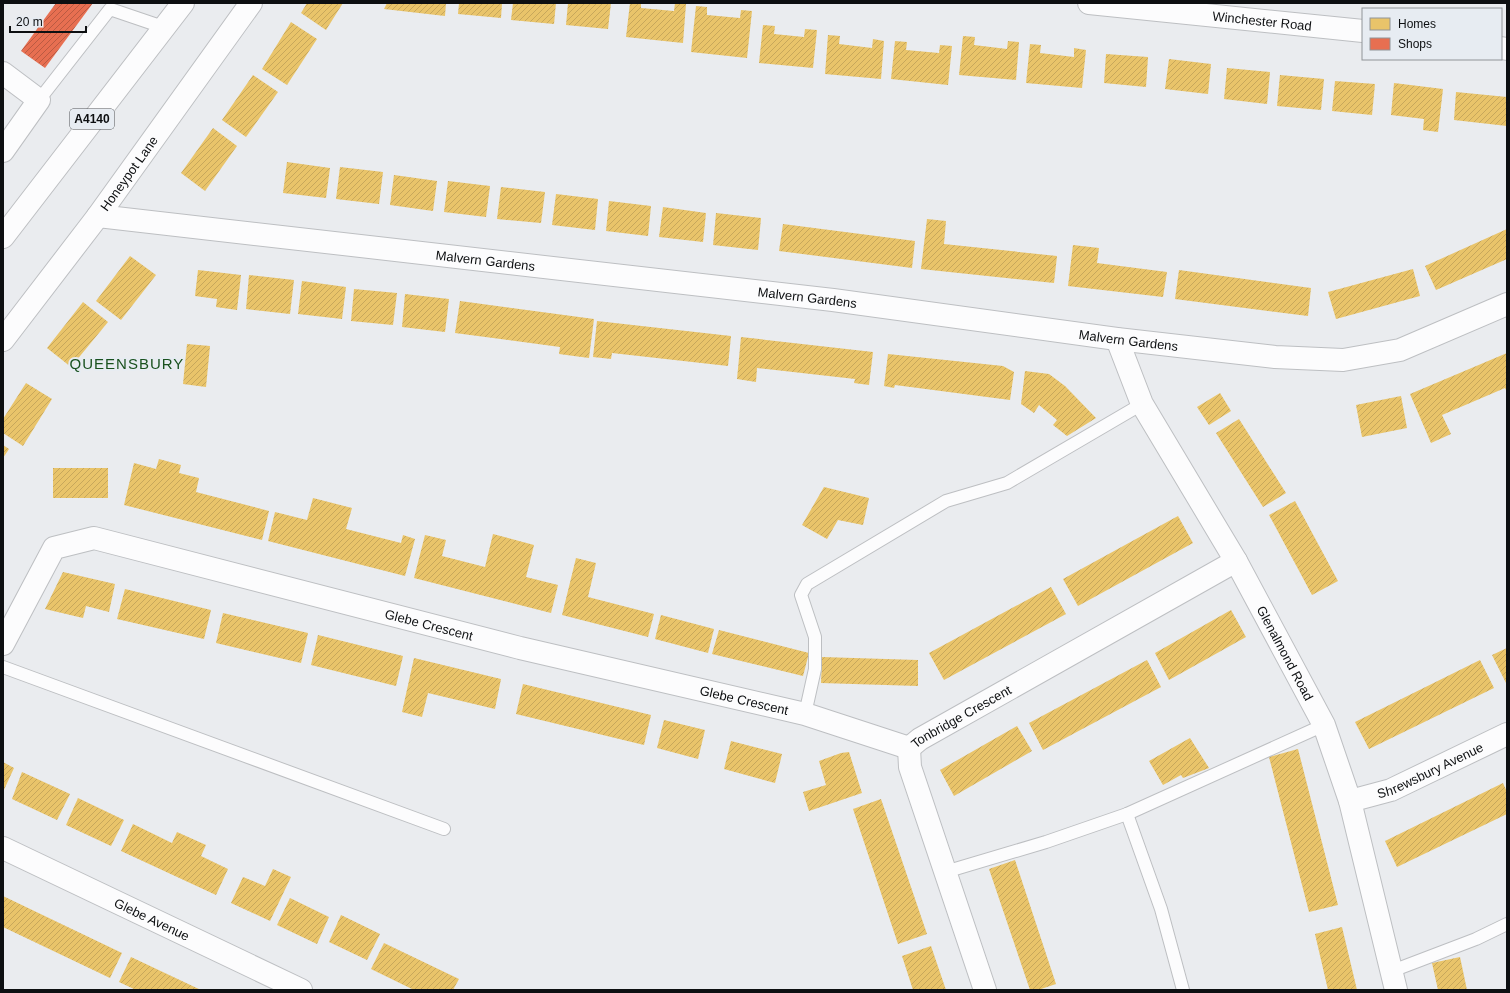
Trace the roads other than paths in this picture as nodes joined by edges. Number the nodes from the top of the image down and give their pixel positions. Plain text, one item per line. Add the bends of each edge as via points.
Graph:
1 (182, 3) edge
2 (251, 3) edge
3 (1089, 3) edge
4 (163, 27) junction
5 (1362, 31) edge
6 (3, 73) edge
7 (39, 100) junction
8 (3, 151) edge
9 (98, 216) junction
10 (3, 237) edge
11 (1507, 304) edge
12 (1117, 339) junction
13 (3, 340) edge
14 (1142, 404) junction
15 (1236, 561) junction
16 (3, 644) edge
17 (3, 667) edge
18 (805, 714) junction
19 (1324, 725) junction
20 (1507, 734) edge
21 (909, 748) junction
22 (1350, 801) junction
23 (1127, 814) junction
24 (444, 829) dead end
25 (3, 848) edge
26 (945, 872) junction
27 (1507, 924) edge
28 (1394, 980) edge
29 (301, 990) edge
30 (985, 990) edge
31 (1183, 990) edge

1 - 4 street, A4140
2 - 9 street, Honeypot Lane
3 - 5 street, Winchester Road
4 - 7 lane via 110,9
4 - 10 street, A4140
6 - 7 street
7 - 8 street
9 - 12 street, Malvern Gardens via 833,300
9 - 13 street, Honeypot Lane
11 - 12 street, Malvern Gardens via 1400,350 1343,360 1275,357
12 - 14 street, Glenalmond Road
14 - 15 street, Glenalmond Road
14 - 18 lane via 1006,482 946,501 807,584 801,595 815,637 815,669
15 - 19 street, Glenalmond Road
15 - 21 street, Tonbridge Crescent via 920,739
16 - 18 street, Glebe Crescent via 54,548 94,538 520,648
17 - 24 lane
18 - 21 street, Glebe Crescent
19 - 22 street, Glenalmond Road
19 - 23 lane
20 - 22 street, Shrewsbury Avenue via 1391,790
21 - 26 street, Tonbridge Crescent via 910,766
22 - 28 street, Glenalmond Road
23 - 26 lane via 1046,842
23 - 31 lane via 1161,909
25 - 29 street, Glebe Avenue
26 - 30 street, Tonbridge Crescent
27 - 28 lane

